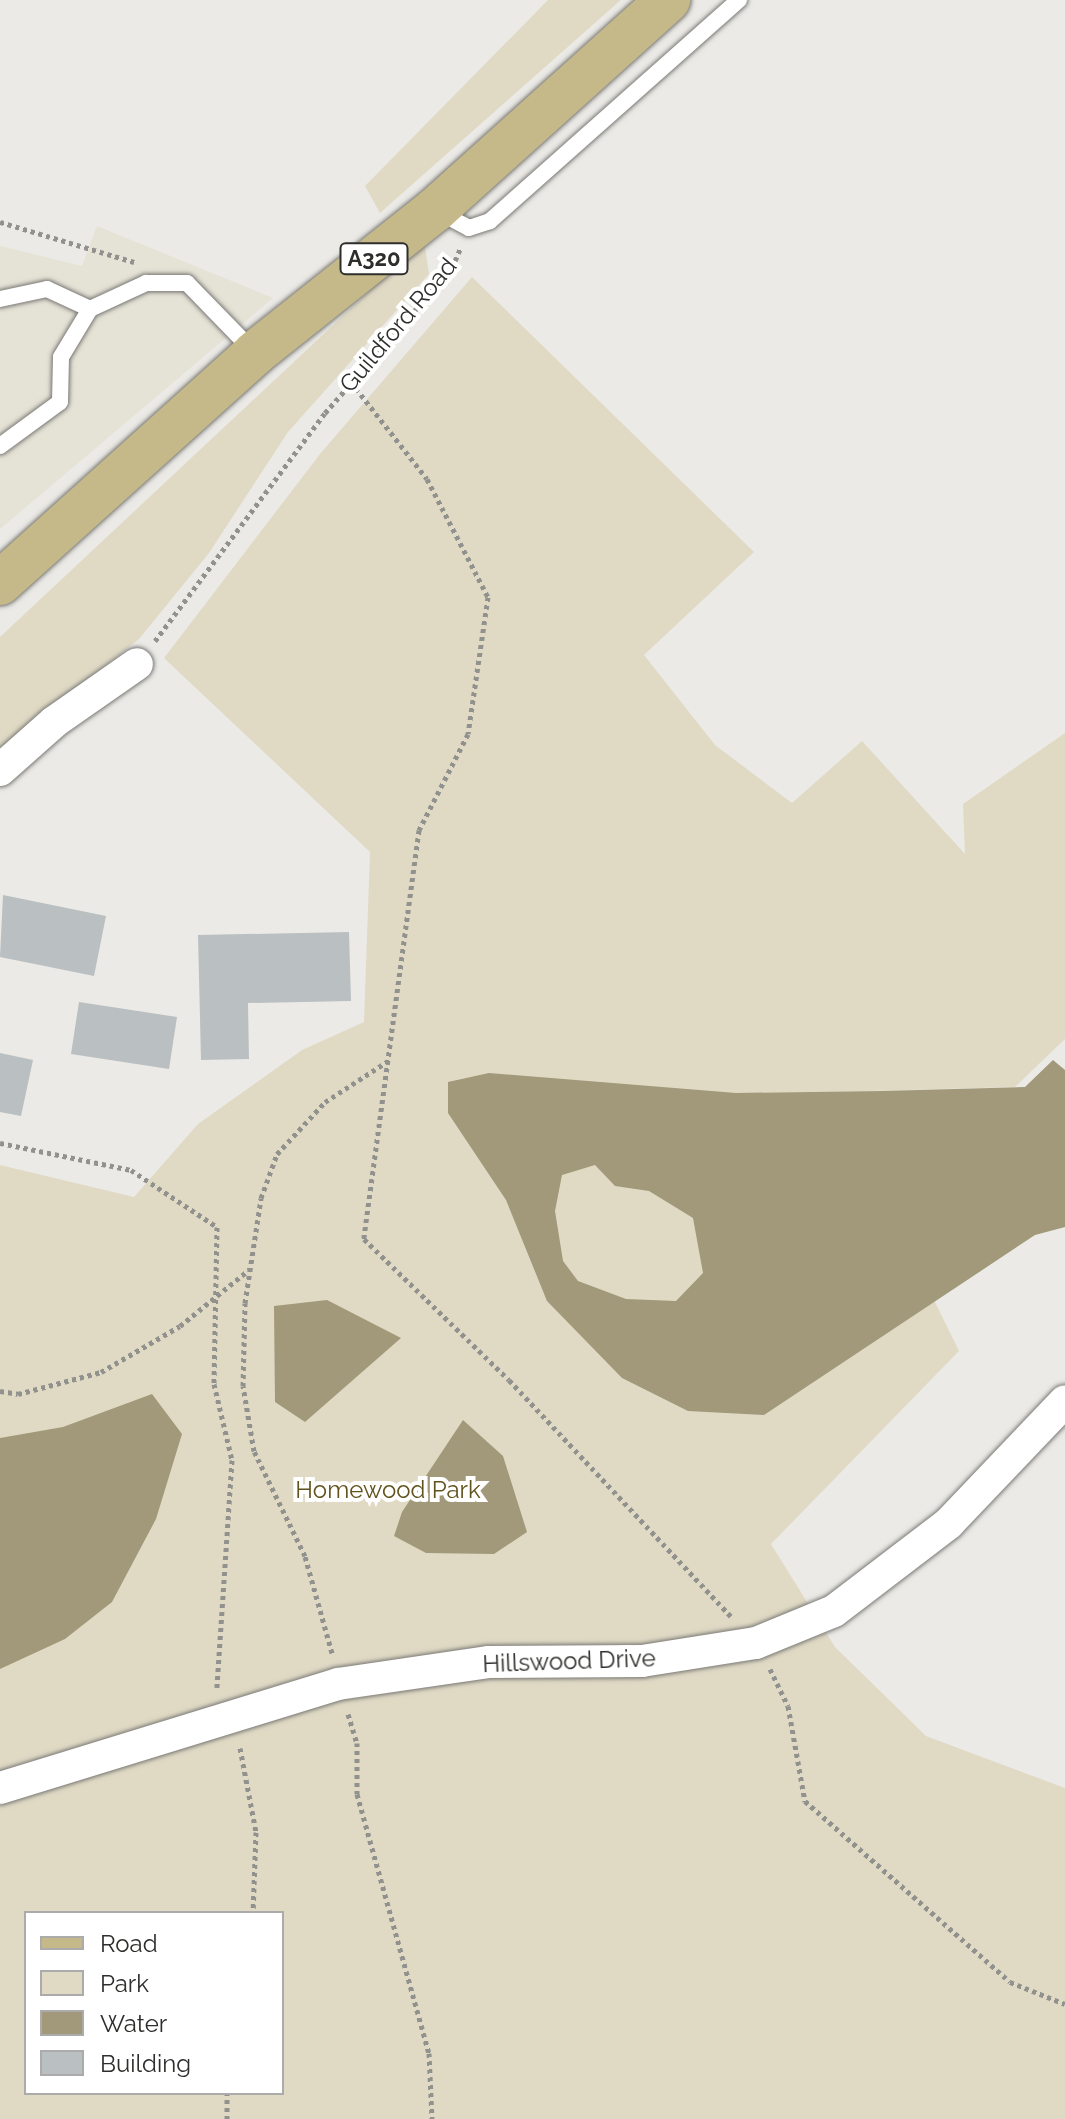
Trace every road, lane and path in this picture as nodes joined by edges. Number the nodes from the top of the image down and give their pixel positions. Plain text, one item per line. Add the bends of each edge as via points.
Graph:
1 (668, 0) edge
2 (739, 0) edge
3 (452, 219) junction
4 (0, 222) edge
5 (187, 283) junction
6 (0, 299) edge
7 (90, 309) junction
8 (255, 353) junction
9 (351, 382) junction
10 (0, 446) edge
11 (17, 560) edge
12 (0, 583) edge
13 (137, 664) joint
14 (0, 770) edge
15 (389, 1060) junction
16 (0, 1143) edge
17 (251, 1268) junction
18 (217, 1296) junction
19 (0, 1391) edge
20 (1065, 1401) edge
21 (756, 1643) junction
22 (334, 1662) dead end
23 (217, 1689) dead end
24 (348, 1714) dead end
25 (237, 1734) dead end
26 (0, 1788) edge
27 (253, 1911) edge
28 (1065, 2004) edge
29 (227, 2095) edge
30 (227, 2119) edge
31 (432, 2119) edge

1 - 3 main road, Guildford Road / A320
2 - 3 lane, Guildford Road via 490,221
3 - 8 main road, Guildford Road / A320
3 - 9 path, Guildford Road via 452,268
4 - 5 path via 86,243
5 - 7 lane via 146,283
5 - 8 lane
6 - 7 lane via 47,289
7 - 10 lane via 61,357 60,402
8 - 11 main road, Guildford Road / A320
9 - 13 path, Guildford Road
9 - 15 path via 427,479 488,597 468,734 419,830
11 - 12 main road, Guildford Road / A320
13 - 14 street via 54,722
15 - 17 path via 325,1102 277,1154 261,1198
15 - 21 path via 364,1239 509,1380
16 - 18 path via 131,1170 217,1227
17 - 18 path
17 - 22 path via 243,1386 254,1451 305,1556
18 - 19 path via 180,1326 101,1372 18,1394
18 - 23 path via 214,1384 232,1460
20 - 21 street, Hillswood Drive via 949,1523 834,1611
21 - 26 street, Hillswood Drive via 642,1661 489,1662 338,1684
21 - 28 path via 788,1706 805,1801 1010,1982
24 - 31 path via 357,1743 357,1794 429,2053
25 - 27 path via 256,1832
29 - 30 path

